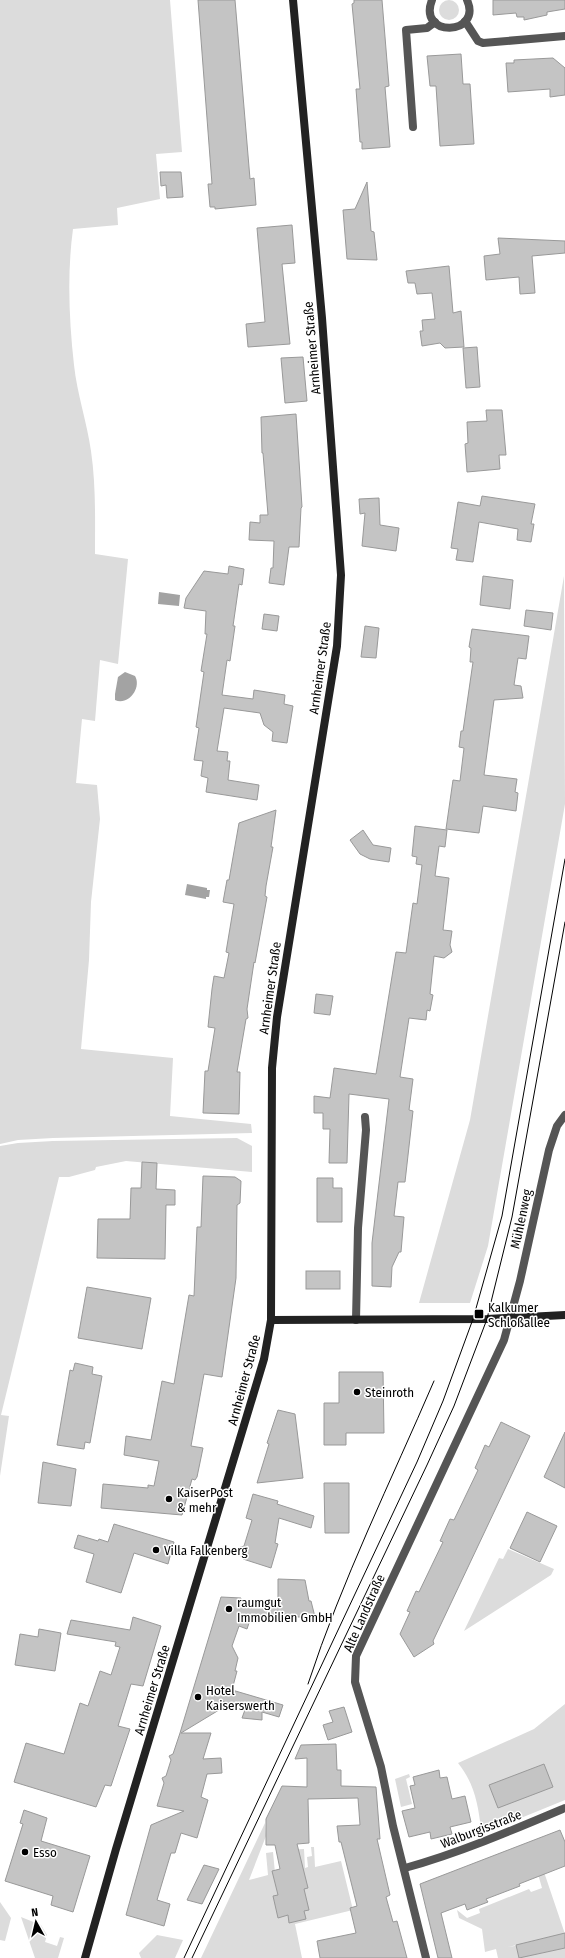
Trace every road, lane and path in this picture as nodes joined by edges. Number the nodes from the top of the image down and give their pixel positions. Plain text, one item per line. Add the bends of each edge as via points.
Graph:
1 (293, 0) edge
2 (432, 0) edge
3 (467, 0) edge
4 (465, 21) junction
5 (435, 22) junction
6 (565, 36) edge
7 (413, 127) dead end
8 (565, 1115) edge
9 (365, 1117) dead end
10 (565, 1316) edge
11 (511, 1318) junction
12 (271, 1320) junction
13 (356, 1320) junction
14 (565, 1808) edge
15 (405, 1868) junction
16 (85, 1958) edge
17 (426, 1958) edge

1 - 12 main road, Arnheimer Straße via 322,318 341,575 336,646 276,1024 272,1068
2 - 5 street via 430,14
3 - 4 street via 469,11
4 - 5 street via 451,29
4 - 6 street via 480,43
5 - 7 street via 427,28 406,30
8 - 11 street, Mühlenweg via 552,1139
9 - 13 street via 358,1228
10 - 11 main road
11 - 13 main road
11 - 15 street, Alte Landstraße via 504,1340 356,1656 356,1682 382,1767
12 - 13 main road
12 - 16 main road, Arnheimer Straße via 264,1359
14 - 15 street, Walburgisstraße via 476,1844
15 - 17 street, Alte Landstraße

